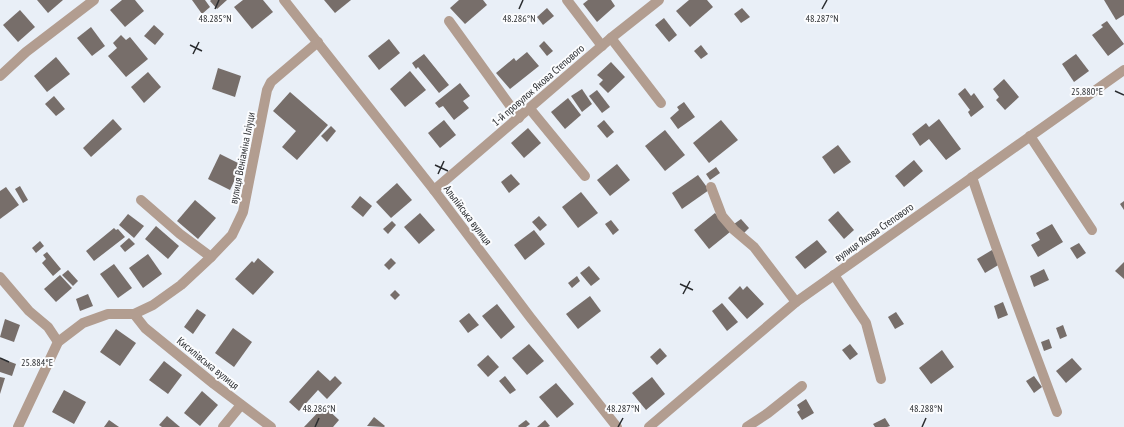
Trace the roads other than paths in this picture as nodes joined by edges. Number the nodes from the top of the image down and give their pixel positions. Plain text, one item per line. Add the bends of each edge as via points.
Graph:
1 (94, 0) edge
2 (284, 0) edge
3 (567, 0) edge
4 (659, 0) edge
5 (449, 21) dead end
6 (611, 38) junction
7 (318, 42) junction
8 (602, 46) junction
9 (1124, 70) edge
10 (0, 76) edge
11 (661, 103) dead end
12 (530, 109) junction
13 (519, 118) junction
14 (1030, 136) junction
15 (585, 176) dead end
16 (972, 176) junction
17 (711, 187) dead end
18 (434, 190) junction
19 (141, 200) dead end
20 (1092, 230) dead end
21 (210, 257) junction
22 (834, 274) junction
23 (0, 277) edge
24 (796, 302) junction
25 (134, 314) junction
26 (58, 342) junction
27 (881, 379) dead end
28 (802, 386) dead end
29 (241, 405) junction
30 (1058, 412) dead end
31 (18, 427) edge
32 (223, 427) edge
33 (271, 427) edge
34 (617, 427) edge
35 (649, 427) edge
36 (747, 427) edge

1 - 10 street via 26,52
2 - 7 street, Альпійська вулиця
3 - 8 street
4 - 6 street, 1-й провулок Якова Степового
5 - 13 street
6 - 8 street, 1-й провулок Якова Степового
6 - 11 street
7 - 18 street, Альпійська вулиця
7 - 21 street, вулиця Веніаміна Іліуци via 271,82 267,90 243,212 232,235
8 - 12 street, 1-й провулок Якова Степового
9 - 14 street, вулиця Якова Степового
12 - 13 street, 1-й провулок Якова Степового
12 - 15 street
13 - 18 street, 1-й провулок Якова Степового
14 - 16 street, вулиця Якова Степового
14 - 20 street
16 - 22 street, вулиця Якова Степового
16 - 30 street via 1017,306
17 - 24 street via 722,216 754,247
18 - 34 street, Альпійська вулиця
19 - 21 street
21 - 25 street, вулиця Веніаміна Іліуци via 181,285 153,306
22 - 24 street, вулиця Якова Степового
22 - 27 street via 866,323
23 - 26 street via 29,311 48,327
24 - 35 street, вулиця Якова Степового
25 - 26 street, вулиця Веніаміна Іліуци via 108,314 83,323
25 - 29 street, Кисилівська вулиця via 145,328
26 - 31 street, вулиця Веніаміна Іліуци
28 - 36 street
29 - 32 street
29 - 33 street, Кисилівська вулиця

